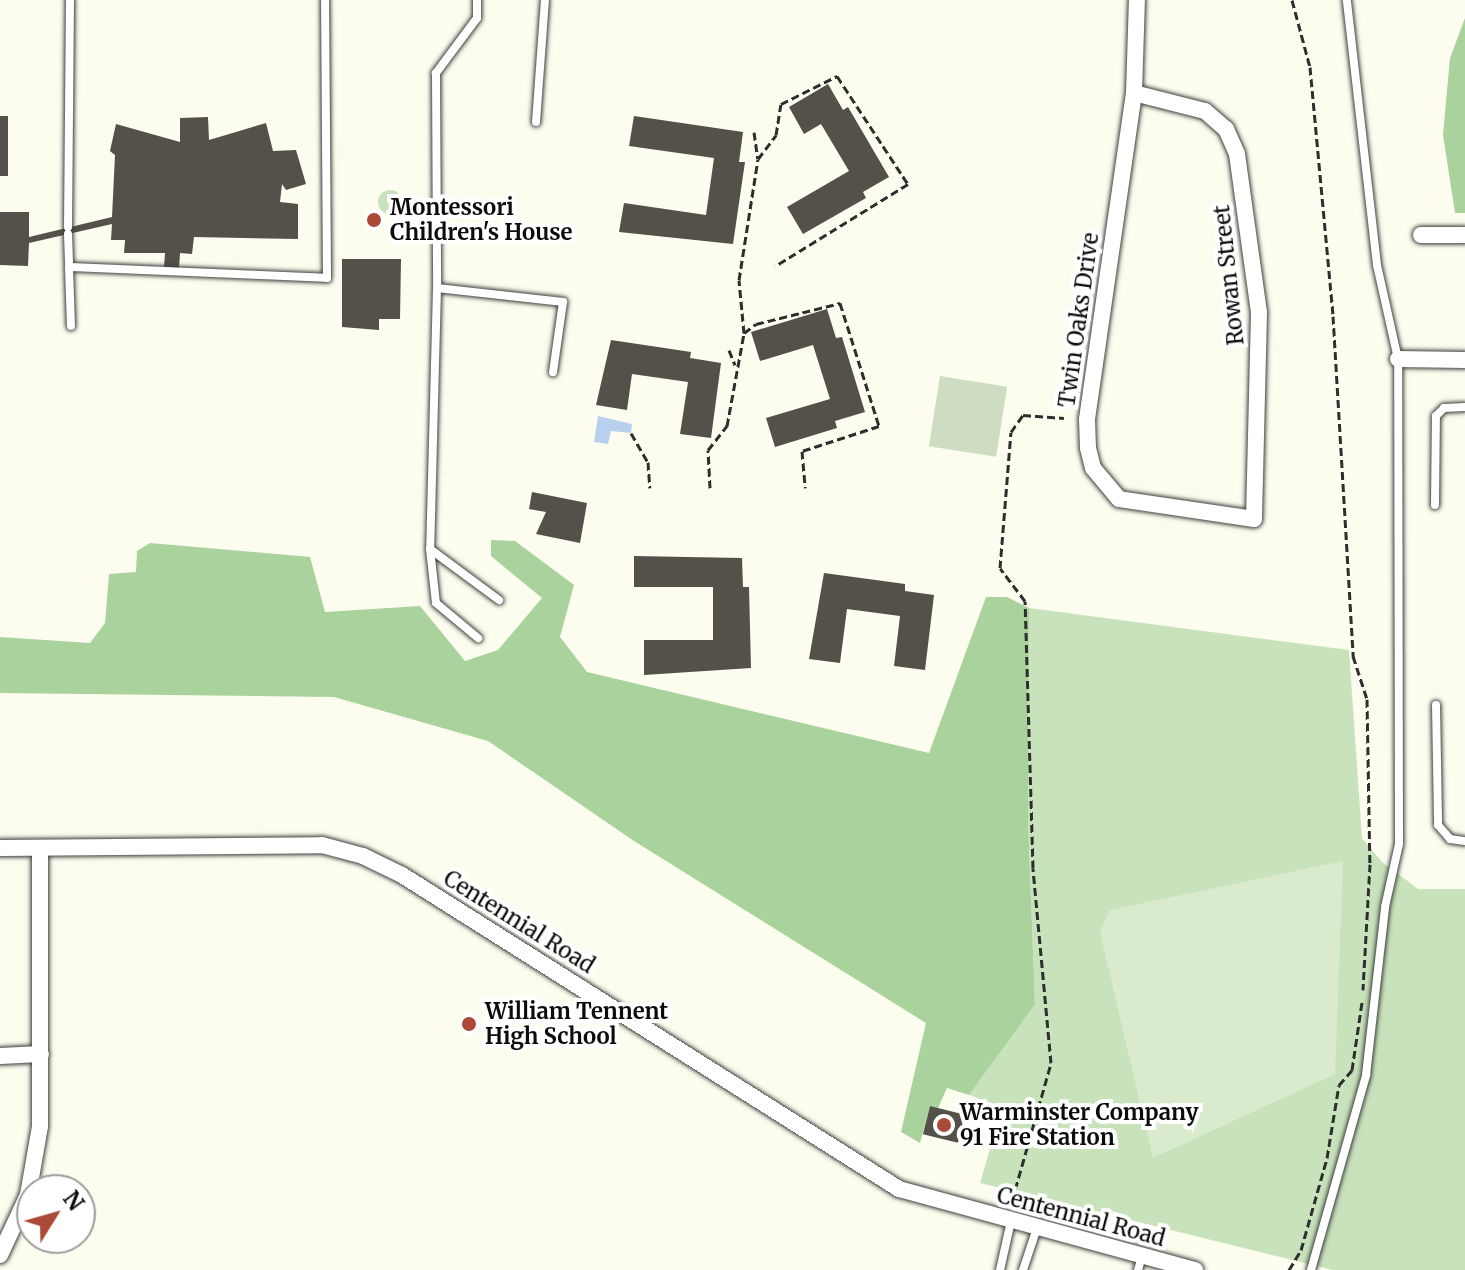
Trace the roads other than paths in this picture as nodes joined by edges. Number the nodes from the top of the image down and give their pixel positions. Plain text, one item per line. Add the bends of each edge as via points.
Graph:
1 (70, 0) edge
2 (325, 0) edge
3 (477, 0) edge
4 (545, 0) edge
5 (1137, 0) edge
6 (1347, 0) edge
7 (1134, 93) junction
8 (536, 122) dead end
9 (1421, 235) dead end
10 (1465, 235) edge
11 (69, 267) junction
12 (437, 288) junction
13 (71, 326) dead end
14 (1398, 359) junction
15 (1465, 360) edge
16 (553, 372) dead end
17 (1465, 407) edge
18 (1435, 505) dead end
19 (1254, 519) joint
20 (430, 549) junction
21 (499, 600) dead end
22 (478, 638) dead end
23 (1436, 705) dead end
24 (1465, 841) edge
25 (0, 848) edge
26 (40, 848) junction
27 (41, 1054) junction
28 (0, 1056) edge
29 (1011, 1221) junction
30 (1037, 1228) junction
31 (0, 1255) edge
32 (1140, 1263) edge
33 (1161, 1266) edge
34 (1000, 1270) edge
35 (1023, 1270) edge
36 (1195, 1270) edge
37 (1311, 1270) edge

1 - 11 lane
2 - 11 lane via 327,278
3 - 12 lane via 477,18 436,73
4 - 8 lane
5 - 7 street, Twin Oaks Drive
6 - 14 lane via 1377,265
7 - 19 street, Rowan Street via 1205,111 1226,129 1237,154 1259,313
7 - 19 street, Twin Oaks Drive via 1087,419 1093,468 1119,499 1134,505
9 - 10 street
11 - 13 lane
12 - 16 lane via 563,302
12 - 20 lane
14 - 15 street
14 - 37 lane via 1399,844 1385,907 1366,1075
17 - 18 lane via 1444,408 1436,416
20 - 21 lane
20 - 22 lane via 436,603
23 - 24 lane via 1438,825 1450,839
25 - 26 street, Centennial Road
26 - 27 street
26 - 29 street, Centennial Road via 322,845 363,856 415,883 899,1189
27 - 28 street
27 - 31 street via 40,1126 31,1181
29 - 30 street, Centennial Road
29 - 34 lane
30 - 32 street, Centennial Road
30 - 35 lane
32 - 33 street, Centennial Road
33 - 36 street, Centennial Road

